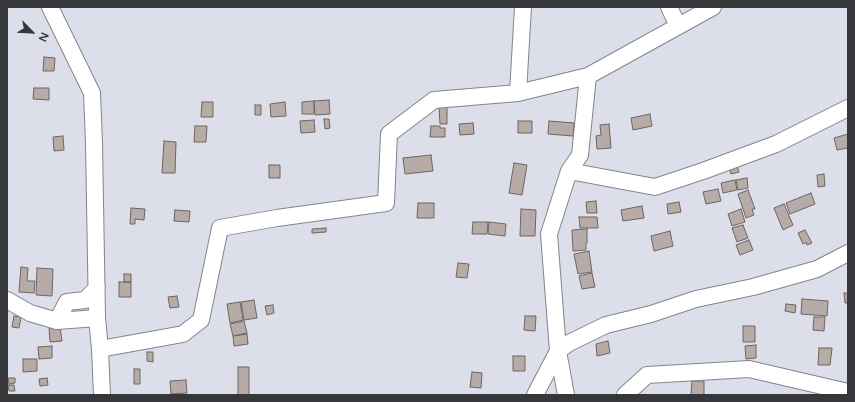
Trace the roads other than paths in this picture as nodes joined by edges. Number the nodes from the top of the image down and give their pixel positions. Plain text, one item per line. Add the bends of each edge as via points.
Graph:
1 (50, 7) edge
2 (524, 7) edge
3 (669, 7) edge
4 (714, 7) edge
5 (678, 26) junction
6 (588, 76) junction
7 (518, 93) junction
8 (848, 108) edge
9 (569, 171) junction
10 (848, 254) edge
11 (96, 288) junction
12 (7, 300) edge
13 (97, 318) junction
14 (57, 321) junction
15 (100, 349) junction
16 (558, 351) junction
17 (848, 392) edge
18 (102, 395) edge
19 (535, 395) edge
20 (566, 395) edge
21 (625, 395) edge

1 - 11 street via 92,93
2 - 7 street
3 - 5 street
4 - 5 street
5 - 6 street
6 - 7 street
6 - 9 street via 580,155
7 - 15 street via 434,100 389,134 386,203 220,228 201,320 183,334
8 - 9 street via 776,144 655,187
9 - 16 street via 549,234
10 - 16 street via 817,269 753,287 696,299 606,325
11 - 13 street
11 - 14 street via 85,300 67,302
12 - 14 street via 30,313
13 - 14 street
13 - 15 street
15 - 18 street
16 - 19 street
16 - 20 street
17 - 21 street via 750,369 647,375

